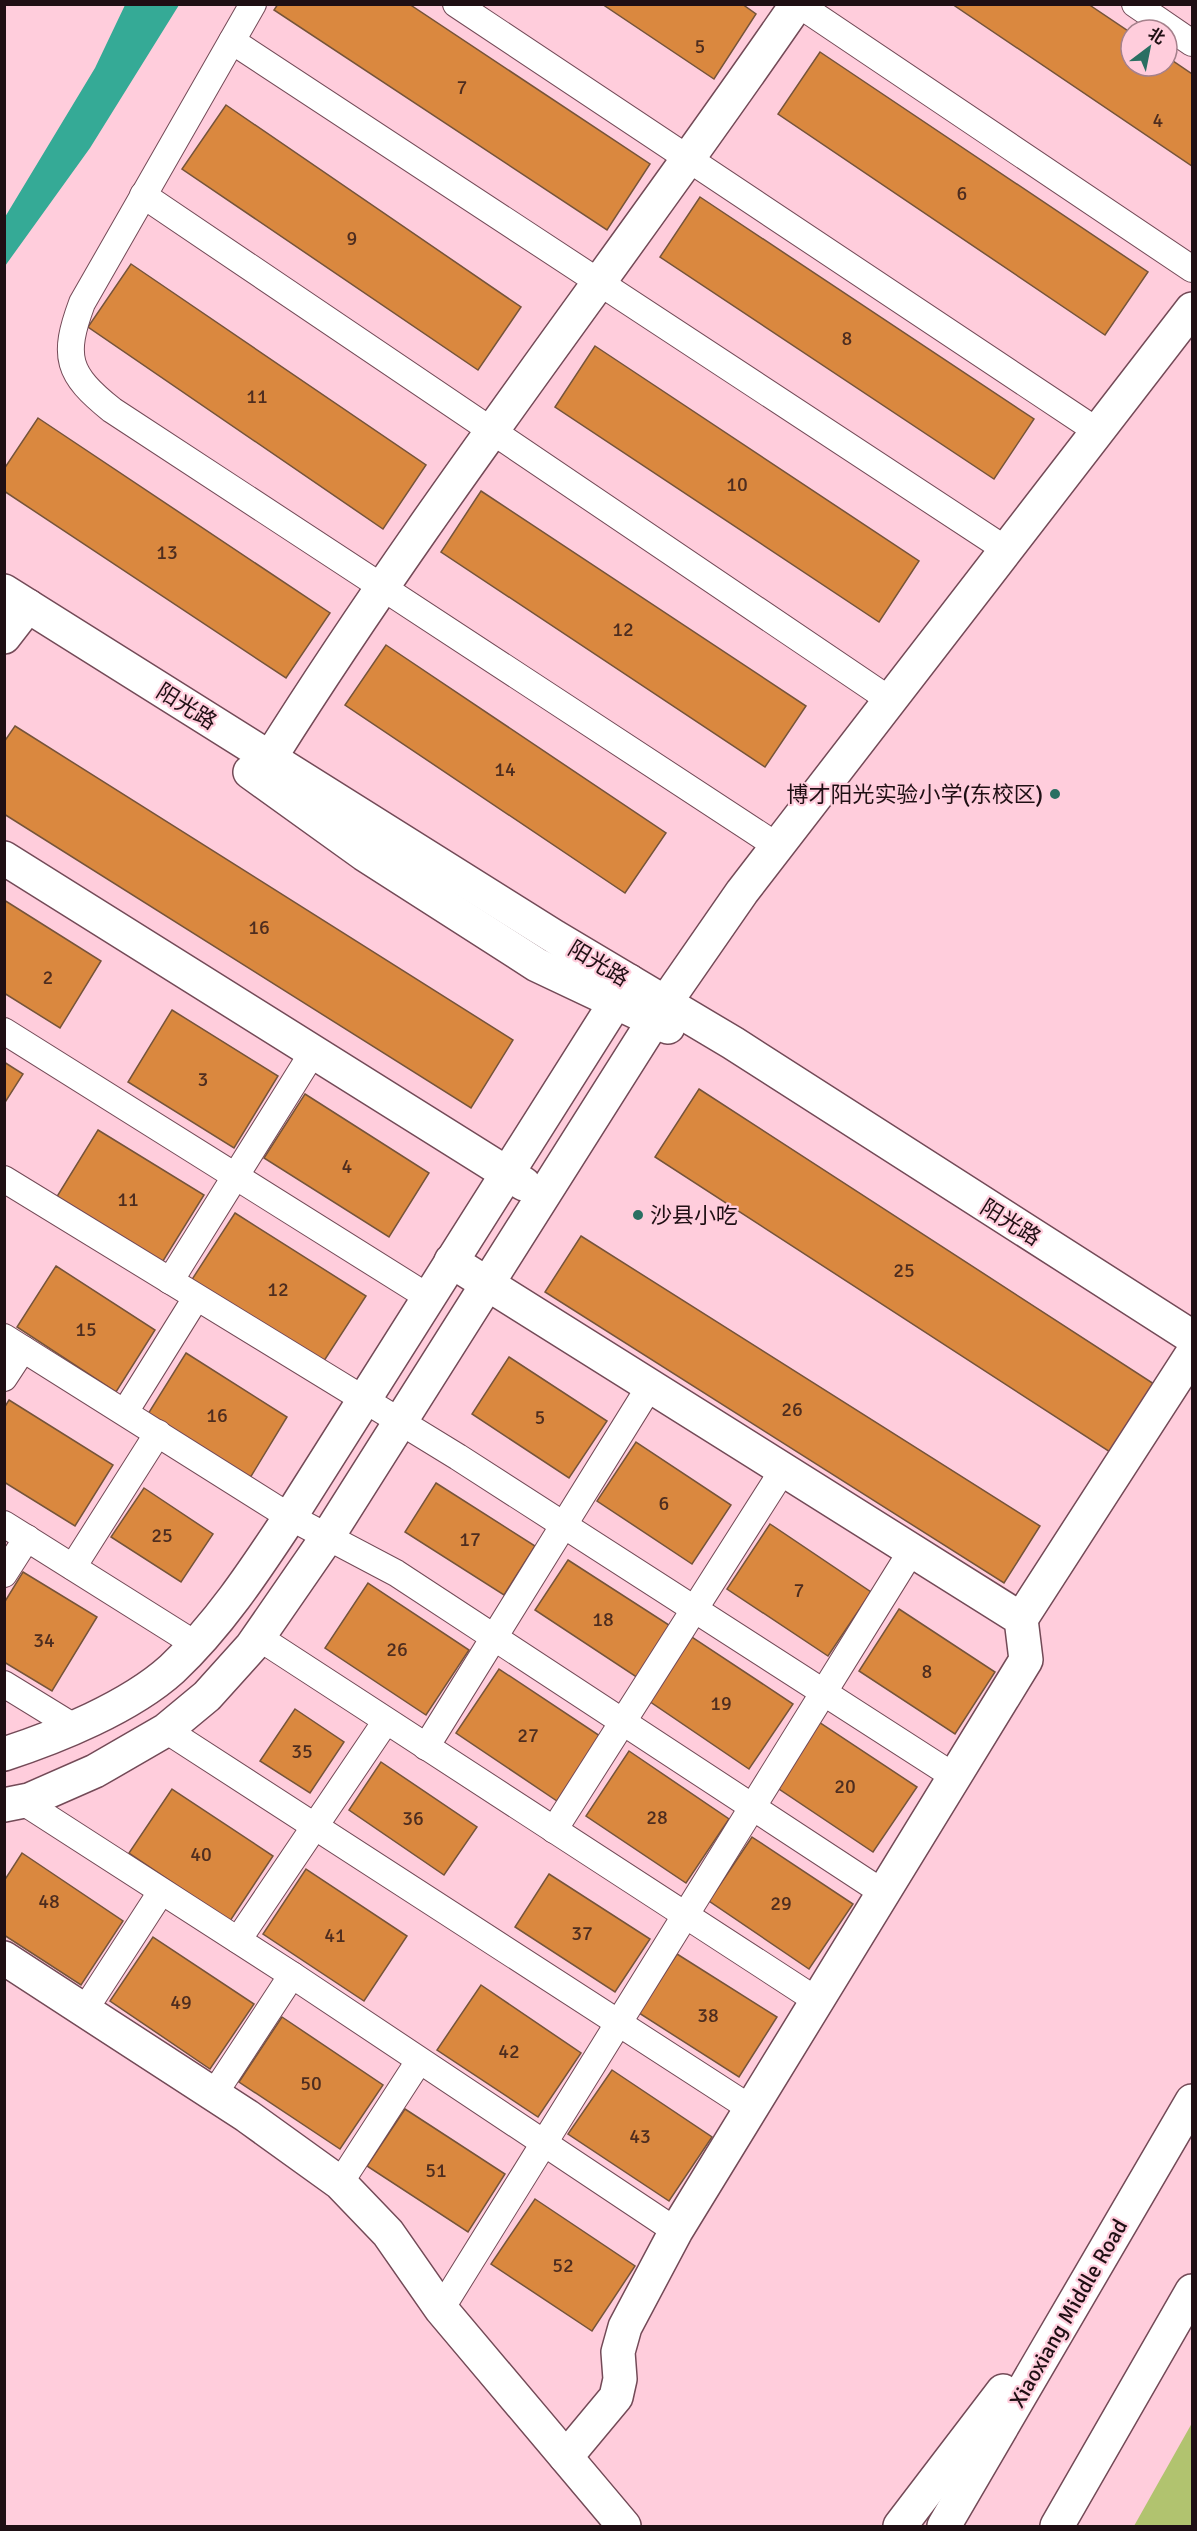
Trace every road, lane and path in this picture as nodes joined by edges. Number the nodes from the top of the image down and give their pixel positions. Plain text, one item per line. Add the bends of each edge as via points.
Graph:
1 (254, 4) edge
2 (456, 4) edge
3 (798, 4) edge
4 (1135, 4) edge
5 (232, 41) junction
6 (1192, 43) edge
7 (688, 159) junction
8 (143, 195) junction
9 (1192, 269) edge
10 (600, 282) junction
11 (1192, 309) edge
12 (490, 430) junction
13 (1097, 431) junction
14 (1005, 549) junction
15 (381, 588) junction
16 (11, 615) edge
17 (890, 700) junction
18 (263, 767) junction
19 (777, 846) junction
20 (5, 859) edge
21 (623, 991) junction
22 (659, 1011) junction
23 (4, 1030) edge
24 (314, 1052) junction
25 (507, 1173) junction
26 (236, 1176) junction
27 (4, 1179) edge
28 (543, 1196) junction
29 (452, 1261) junction
30 (170, 1281) junction
31 (487, 1283) junction
32 (428, 1297) junction
33 (196, 1298) junction
34 (14, 1343) edge
35 (1192, 1351) edge
36 (4, 1378) edge
37 (650, 1386) junction
38 (363, 1400) junction
39 (125, 1413) junction
40 (400, 1422) junction
41 (158, 1433) junction
42 (783, 1470) junction
43 (290, 1517) junction
44 (4, 1524) edge
45 (564, 1525) junction
46 (328, 1536) junction
47 (27, 1538) junction
48 (912, 1550) junction
49 (73, 1567) junction
50 (4, 1574) edge
51 (695, 1609) junction
52 (1021, 1619) junction
53 (258, 1637) junction
54 (495, 1637) junction
55 (195, 1644) junction
56 (4, 1684) edge
57 (824, 1691) junction
58 (386, 1721) junction
59 (624, 1721) junction
60 (75, 1727) junction
61 (166, 1730) junction
62 (426, 1747) junction
63 (4, 1754) edge
64 (954, 1777) junction
65 (13, 1803) edge
66 (753, 1807) junction
67 (315, 1826) junction
68 (554, 1830) junction
69 (161, 1892) junction
70 (882, 1892) junction
71 (685, 1915) junction
72 (238, 1940) junction
73 (4, 1958) edge
74 (292, 1975) junction
75 (816, 2000) junction
76 (84, 2011) junction
77 (618, 2023) junction
78 (419, 2061) junction
79 (214, 2094) junction
80 (1192, 2101) edge
81 (750, 2108) junction
82 (544, 2143) junction
83 (340, 2183) junction
84 (676, 2231) junction
85 (1192, 2291) edge
86 (1080, 2293) junction
87 (441, 2309) junction
88 (566, 2457) junction
89 (903, 2520) edge
90 (624, 2526) edge
91 (944, 2526) edge
92 (1056, 2526) edge

1 - 5 lane
2 - 7 lane
3 - 7 street
3 - 9 lane
4 - 6 lane
5 - 8 lane
5 - 10 lane
7 - 10 street
7 - 13 lane
8 - 12 lane
8 - 15 lane via 82,303 70,334 71,359 84,387 112,410
10 - 12 street
10 - 14 lane
11 - 13 street
12 - 15 street
12 - 17 lane
13 - 14 street
14 - 17 street
15 - 18 street
15 - 19 lane
16 - 18 street, 阳光路
17 - 19 street
18 - 21 street, 阳光路
19 - 22 street
20 - 24 street
21 - 22 street, 阳光路
21 - 25 street
22 - 28 street
22 - 35 street, 阳光路 via 733,1043
23 - 26 lane
24 - 25 street
24 - 26 lane
25 - 28 street
25 - 29 street
26 - 30 lane
26 - 32 lane
27 - 30 lane
28 - 31 street
29 - 31 street
29 - 32 street
30 - 33 lane
31 - 37 street
31 - 40 street
32 - 38 street
33 - 38 lane
33 - 39 lane
34 - 36 lane
34 - 39 lane
35 - 52 street
37 - 42 street
37 - 45 lane
38 - 40 lane
38 - 43 street
39 - 41 lane
40 - 45 lane
40 - 46 street
41 - 43 lane
41 - 49 lane
42 - 48 street
42 - 51 lane
43 - 46 lane
43 - 55 street via 247,1581
44 - 47 lane
45 - 51 lane
45 - 54 lane
46 - 53 street
46 - 54 lane via 396,1573
47 - 49 lane
47 - 50 lane
48 - 52 street
48 - 57 lane
49 - 55 lane
51 - 57 lane
51 - 59 lane
52 - 64 street via 1026,1660
53 - 58 lane
53 - 61 street via 207,1696
54 - 59 lane
54 - 62 lane
55 - 60 street via 171,1670 143,1690
56 - 60 lane
57 - 64 lane
57 - 66 lane
58 - 62 lane
58 - 67 lane
59 - 66 lane
59 - 68 lane
60 - 63 street via 61,1736
61 - 65 street via 95,1772
61 - 67 lane
62 - 68 lane
64 - 70 street
65 - 69 lane
66 - 70 lane
66 - 71 lane
67 - 72 lane
67 - 77 lane
68 - 71 lane
69 - 72 lane
69 - 76 lane
70 - 75 street
71 - 75 lane
71 - 77 lane
72 - 74 lane
73 - 76 street
74 - 78 lane
74 - 79 lane
75 - 81 street
76 - 79 street
77 - 81 lane
77 - 82 lane
78 - 82 lane
78 - 83 lane
79 - 83 street
80 - 86 street, Xiaoxiang Middle Road
81 - 84 street
82 - 84 lane
82 - 87 lane
83 - 87 street via 388,2233
84 - 88 street via 625,2327 618,2352 621,2379 616,2397
85 - 92 street
86 - 89 street
86 - 91 street, Xiaoxiang Middle Road
87 - 88 street
88 - 90 street

